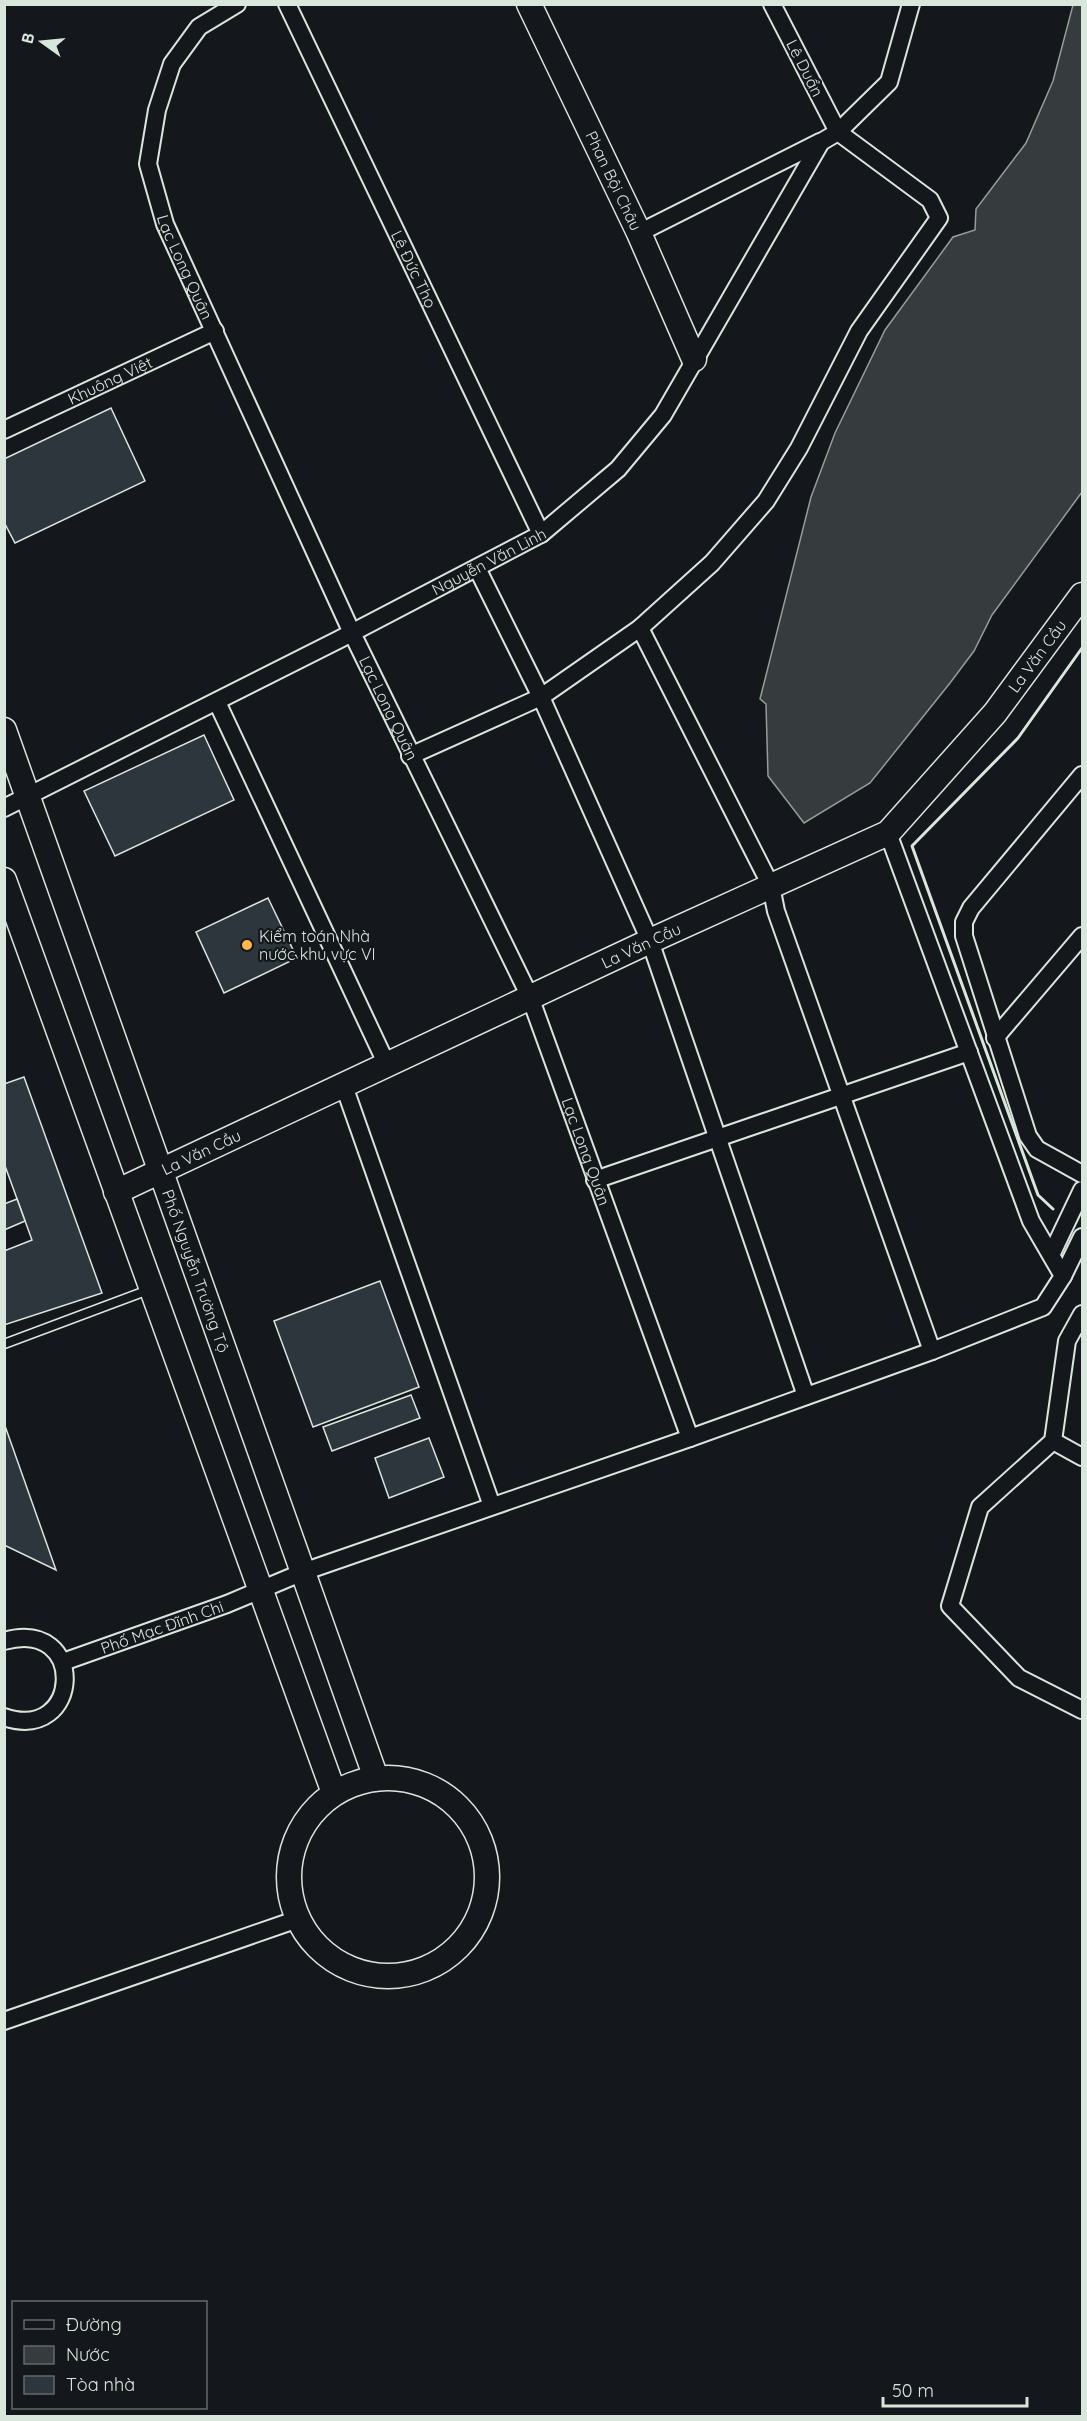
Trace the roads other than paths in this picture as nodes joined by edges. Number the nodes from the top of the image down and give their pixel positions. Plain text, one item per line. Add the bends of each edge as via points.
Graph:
1 (237, 4) edge
2 (287, 4) edge
3 (529, 4) edge
4 (772, 4) edge
5 (911, 4) edge
6 (838, 132) junction
7 (821, 142) junction
8 (639, 233) junction
9 (214, 331) junction
10 (694, 359) junction
11 (4, 430) edge
12 (541, 534) junction
13 (477, 568) junction
14 (1083, 595) edge
15 (640, 628) junction
16 (351, 633) junction
17 (541, 697) junction
18 (217, 702) junction
19 (4, 730) edge
20 (410, 756) junction
21 (1083, 776) edge
22 (28, 797) junction
23 (4, 807) edge
24 (888, 833) junction
25 (4, 880) edge
26 (771, 886) junction
27 (1083, 936) edge
28 (650, 941) junction
29 (530, 997) junction
30 (995, 1038) junction
31 (969, 1052) junction
32 (387, 1065) junction
33 (344, 1086) junction
34 (842, 1096) junction
35 (718, 1138) junction
36 (161, 1173) junction
37 (1083, 1174) edge
38 (595, 1180) junction
39 (1083, 1190) edge
40 (116, 1192) junction
41 (1083, 1237) edge
42 (1052, 1253) junction
43 (1063, 1276) junction
44 (151, 1289) junction
45 (1083, 1314) edge
46 (4, 1344) edge
47 (932, 1351) junction
48 (806, 1396) junction
49 (690, 1438) junction
50 (1053, 1441) junction
51 (1083, 1457) edge
52 (492, 1506) junction
53 (303, 1572) junction
54 (260, 1590) junction
55 (6, 1637) edge
56 (63, 1662) junction
57 (1083, 1710) edge
58 (4, 1717) edge
59 (376, 1778) junction
60 (334, 1793) junction
61 (298, 1919) junction
62 (4, 2021) edge

1 - 9 street, Lạc Long Quân via 199,27 171,64 157,110 148,164 165,224
2 - 12 street, Lê Đức Thọ
3 - 8 street, Phan Bội Châu
4 - 6 street, Lê Duẩn
5 - 6 street, Nguyễn Văn Linh via 889,82
6 - 7 street, Nguyễn Văn Linh
6 - 15 street via 930,200 939,218 859,331 799,448 766,501 712,563
7 - 8 street, Nguyễn Văn Linh
7 - 10 street, Nguyễn Văn Linh
8 - 10 street, Phan Bội Châu
9 - 11 street, Khuông Việt
9 - 16 street, Lạc Long Quân
10 - 12 street, Nguyễn Văn Linh via 663,415 618,469
12 - 13 street, Nguyễn Văn Linh
13 - 16 street, Nguyễn Văn Linh
13 - 17 street
14 - 24 street, La Văn Cầu via 995,713
15 - 17 street
15 - 26 street
16 - 18 street, Nguyễn Văn Linh
16 - 20 street, Lạc Long Quân
17 - 20 street
17 - 28 street
18 - 22 street, Nguyễn Văn Linh
18 - 32 street
19 - 22 street, Phố Nguyễn Trường Tộ
20 - 29 street, Lạc Long Quân
21 - 30 street via 971,908 964,922 964,936
22 - 23 street, Nguyễn Văn Linh
22 - 36 street, Phố Nguyễn Trường Tộ
24 - 26 street, La Văn Cầu
24 - 31 street
25 - 40 street
26 - 28 street, La Văn Cầu
26 - 34 street via 776,911
27 - 30 street
28 - 29 street, La Văn Cầu
28 - 35 street
29 - 32 street, La Văn Cầu
29 - 38 street, Lạc Long Quân
30 - 37 street via 1028,1136 1037,1149
31 - 34 street
31 - 42 street via 1031,1221
32 - 33 street, La Văn Cầu
33 - 36 street, La Văn Cầu
33 - 52 street
34 - 35 street
34 - 47 street
35 - 38 street
35 - 48 street
36 - 40 street, La Văn Cầu
36 - 53 street, Phố Nguyễn Trường Tộ
38 - 49 street, Lạc Long Quân
39 - 42 street
40 - 44 street
41 - 43 street, Phố Mạc Đĩnh Chi
42 - 43 street
43 - 47 street, Phố Mạc Đĩnh Chi via 1043,1306
44 - 46 lane
44 - 54 street
45 - 50 street via 1067,1341
47 - 48 street, Phố Mạc Đĩnh Chi
48 - 49 street, Phố Mạc Đĩnh Chi
49 - 52 street, Phố Mạc Đĩnh Chi
50 - 51 street
50 - 57 street via 980,1507 950,1606 1019,1678
52 - 53 street, Phố Mạc Đĩnh Chi
53 - 54 street, Phố Mạc Đĩnh Chi
53 - 59 street, Phố Nguyễn Trường Tộ
54 - 56 street, Phố Mạc Đĩnh Chi
54 - 60 street
55 - 56 street via 35,1638 48,1644
56 - 58 street via 66,1686 60,1703 50,1714 18,1722
59 - 60 street
59 - 61 street via 410,1779 440,1792 466,1814 482,1843 488,1876 482,1909 466,1939 441,1961 410,1974 376,1976 344,1966 317,1947
60 - 61 street via 313,1812 298,1836 290,1864
61 - 62 street

